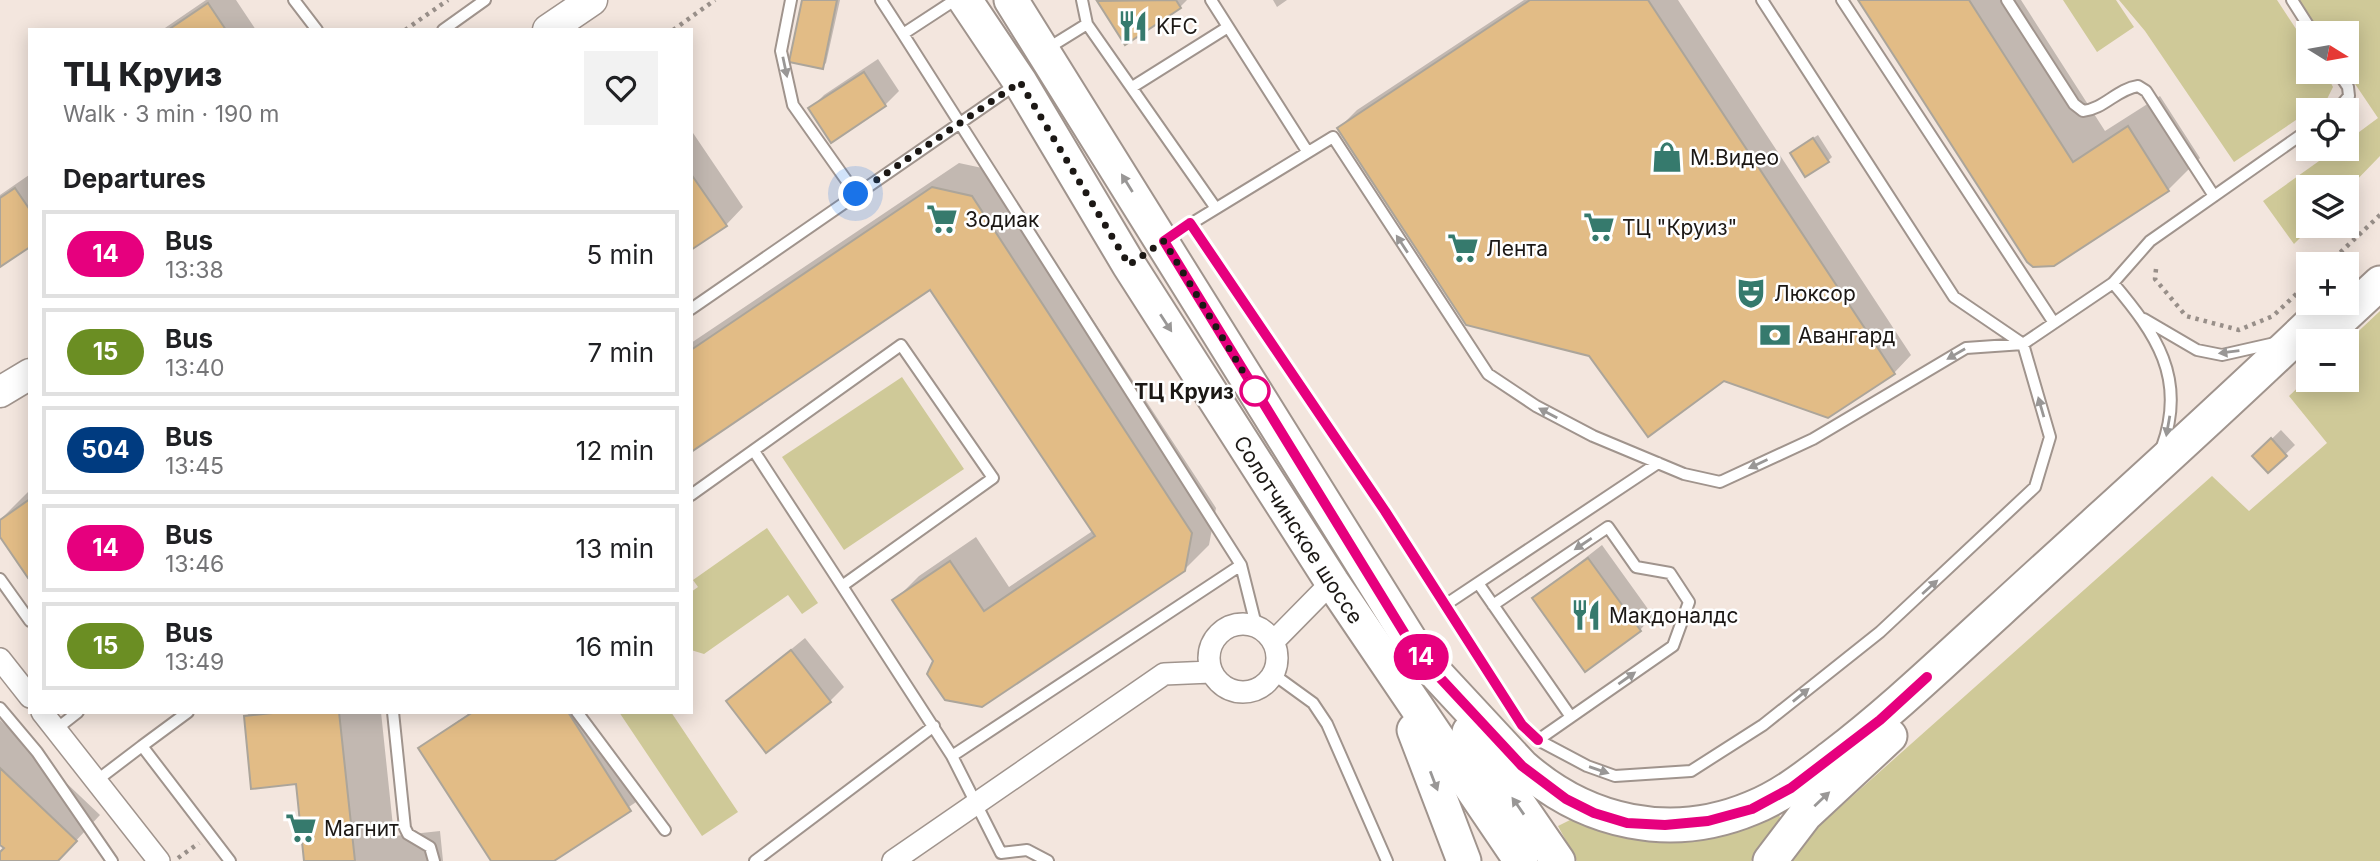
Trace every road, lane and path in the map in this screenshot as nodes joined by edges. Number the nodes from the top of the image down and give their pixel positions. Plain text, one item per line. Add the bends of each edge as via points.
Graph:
1 (294, 0) edge
2 (449, 0) edge
3 (715, 0) edge
4 (791, 0) edge
5 (881, 0) edge
6 (955, 0) edge
7 (965, 0) edge
8 (1010, 0) edge
9 (1082, 0) edge
10 (1211, 0) edge
11 (1762, 0) edge
12 (1842, 0) edge
13 (2007, 0) edge
14 (2292, 0) edge
15 (479, 2) edge
16 (583, 2) edge
17 (2305, 21) edge
18 (1087, 24) junction
19 (1228, 27) junction
20 (315, 28) edge
21 (408, 28) edge
22 (446, 28) edge
23 (550, 28) edge
24 (676, 28) edge
25 (903, 34) junction
26 (1044, 50) junction
27 (1020, 82) junction
28 (1134, 86) junction
29 (960, 121) junction
30 (2296, 138) edge
31 (1307, 151) junction
32 (856, 194) junction
33 (2214, 196) junction
34 (1215, 207) junction
35 (2380, 215) edge
36 (1177, 232) junction
37 (2341, 252) edge
38 (2380, 257) edge
39 (1129, 265) junction
40 (2156, 270) dead end
41 (2359, 277) edge
42 (2113, 283) junction
43 (2380, 283) edge
44 (2296, 294) edge
45 (693, 308) edge
46 (2141, 316) junction
47 (2054, 323) junction
48 (2324, 329) edge
49 (2023, 344) junction
50 (2296, 345) edge
51 (2296, 352) edge
52 (2296, 353) edge
53 (28, 374) edge
54 (0, 392) edge
55 (754, 451) junction
56 (1658, 463) junction
57 (2155, 468) junction
58 (693, 494) edge
59 (1241, 565) junction
60 (0, 579) edge
61 (1332, 582) junction
62 (1478, 583) junction
63 (842, 586) junction
64 (1445, 605) junction
65 (1493, 605) junction
66 (28, 618) edge
67 (1256, 625) junction
68 (1273, 642) junction
69 (0, 659) edge
70 (1404, 662) junction
71 (1212, 673) junction
72 (1273, 674) junction
73 (28, 694) edge
74 (0, 708) edge
75 (43, 714) edge
76 (75, 714) edge
77 (185, 714) edge
78 (393, 714) edge
79 (578, 714) edge
80 (1571, 717) junction
81 (934, 726) junction
82 (55, 730) junction
83 (1538, 740) junction
84 (142, 746) junction
85 (952, 756) junction
86 (96, 781) junction
87 (976, 803) junction
88 (665, 830) dead end
89 (210, 835) junction
90 (998, 857) edge
91 (150, 858) edge
92 (113, 861) edge
93 (174, 861) edge
94 (230, 861) edge
95 (434, 861) edge
96 (755, 861) edge
97 (893, 861) edge
98 (1048, 861) edge
99 (1387, 861) edge
100 (1464, 861) edge
101 (1521, 861) edge
102 (1558, 861) edge
103 (1770, 861) edge

1 - 20 lane
2 - 21 path
3 - 24 path
4 -> 32 lane via 781,51 793,105
5 - 25 lane
6 - 25 lane
7 - 27 main road, Солотчинское шоссе
8 - 26 main road, Солотчинское шоссе
9 - 18 lane
10 - 19 lane
11 - 49 lane via 1955,297
12 - 47 lane
13 - 33 lane via 2083,111 2129,88 2138,86 2146,91
14 - 17 lane
15 - 22 lane
16 - 23 street
18 - 26 lane
18 - 28 lane
19 - 28 lane
19 - 31 lane
25 - 29 lane
36 -> 26 main road, Солотчинское шоссе
27 - 29 lane
27 - 39 main road, Солотчинское шоссе
28 - 34 lane
29 - 32 lane
29 - 59 lane
30 - 33 lane
31 - 34 lane
56 -> 31 lane via 1536,406 1488,374 1333,137
32 - 45 lane
33 - 42 lane via 2150,241
34 - 36 lane
35 - 37 path
36 - 39 street
36 - 64 lane
36 - 70 main road, Солотчинское шоссе
38 - 41 main road
39 -> 61 main road, Солотчинское шоссе
40 - 44 path via 2155,279 2186,316 2239,330 2273,316
42 - 46 lane
42 - 47 lane
43 - 48 main road
50 -> 46 lane via 2222,355 2197,350
46 -> 57 lane via 2173,387 2168,432
47 - 49 lane
49 -> 56 lane via 1966,348 1813,439 1720,482
83 -> 49 lane via 1615,776 1691,771 1763,725 1880,632 2035,487 2050,437
51 - 57 main road
103 -> 52 main road via 1805,815
53 - 54 street
55 - 58 lane
55 - 63 lane
55 - 63 lane via 901,345 993,478
56 - 62 lane
57 - 70 main road via 1880,720 1791,788 1752,809 1708,821 1627,823 1566,799
59 - 67 lane
59 - 85 lane
60 - 66 lane
61 - 68 street
61 - 70 main road, Солотчинское шоссе
62 - 64 lane
62 - 65 lane
63 - 81 lane
64 - 83 lane via 1522,725
65 - 80 lane
80 -> 65 lane via 1673,646 1689,602 1670,573 1636,566 1608,527
67 - 68 street
67 - 71 street via 1232,624 1222,630 1209,650
68 - 72 street via 1277,653
69 - 73 street
70 -> 100 main road
70 - 101 main road, Солотчинское шоссе
102 -> 70 main road, Солотчинское шоссе
71 - 72 street via 1237,692 1258,689
71 - 87 street via 1164,674
72 - 99 lane via 1312,703 1327,724
74 - 92 lane via 37,752
75 - 82 street
76 - 82 lane
77 - 84 lane
78 - 95 lane via 405,828 430,847
79 - 88 lane
80 - 83 lane
81 - 85 lane
81 - 96 lane
82 - 86 street
84 - 86 lane
84 - 89 lane
85 - 87 lane
86 - 91 street
87 - 90 lane
87 - 97 street
89 - 93 path
89 - 94 lane
90 - 98 lane via 1027,850

